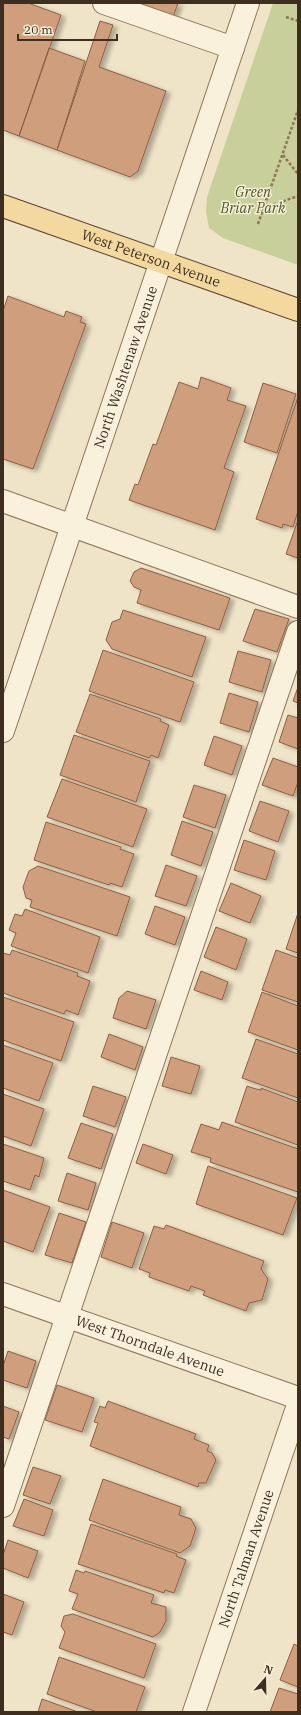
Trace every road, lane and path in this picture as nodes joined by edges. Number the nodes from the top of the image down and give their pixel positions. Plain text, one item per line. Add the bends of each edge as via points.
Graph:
1 (104, 3) edge
2 (248, 3) edge
3 (286, 18) dead end
4 (298, 21) edge
5 (233, 48) junction
6 (298, 110) edge
7 (283, 155) junction
8 (298, 174) edge
9 (298, 196) edge
10 (3, 206) edge
11 (264, 208) junction
12 (258, 224) dead end
13 (161, 262) junction
14 (298, 310) edge
15 (3, 501) edge
16 (72, 526) junction
17 (298, 607) edge
18 (298, 632) edge
19 (3, 732) edge
20 (3, 1294) edge
21 (67, 1317) junction
22 (298, 1398) edge
23 (298, 1405) edge
24 (3, 1506) edge
25 (194, 1712) edge

1 - 5 street
2 - 5 street, North Washtenaw Avenue
3 - 4 path
5 - 13 street, North Washtenaw Avenue
6 - 7 path
7 - 8 path
7 - 11 path
9 - 11 path
10 - 13 main road, West Peterson Avenue
11 - 12 path
13 - 14 main road, West Peterson Avenue
13 - 16 street, North Washtenaw Avenue
15 - 16 street
16 - 17 street
16 - 19 street, North Washtenaw Avenue
18 - 21 street
20 - 21 street, West Thorndale Avenue
21 - 22 street, West Thorndale Avenue
21 - 24 street
23 - 25 street, North Talman Avenue

